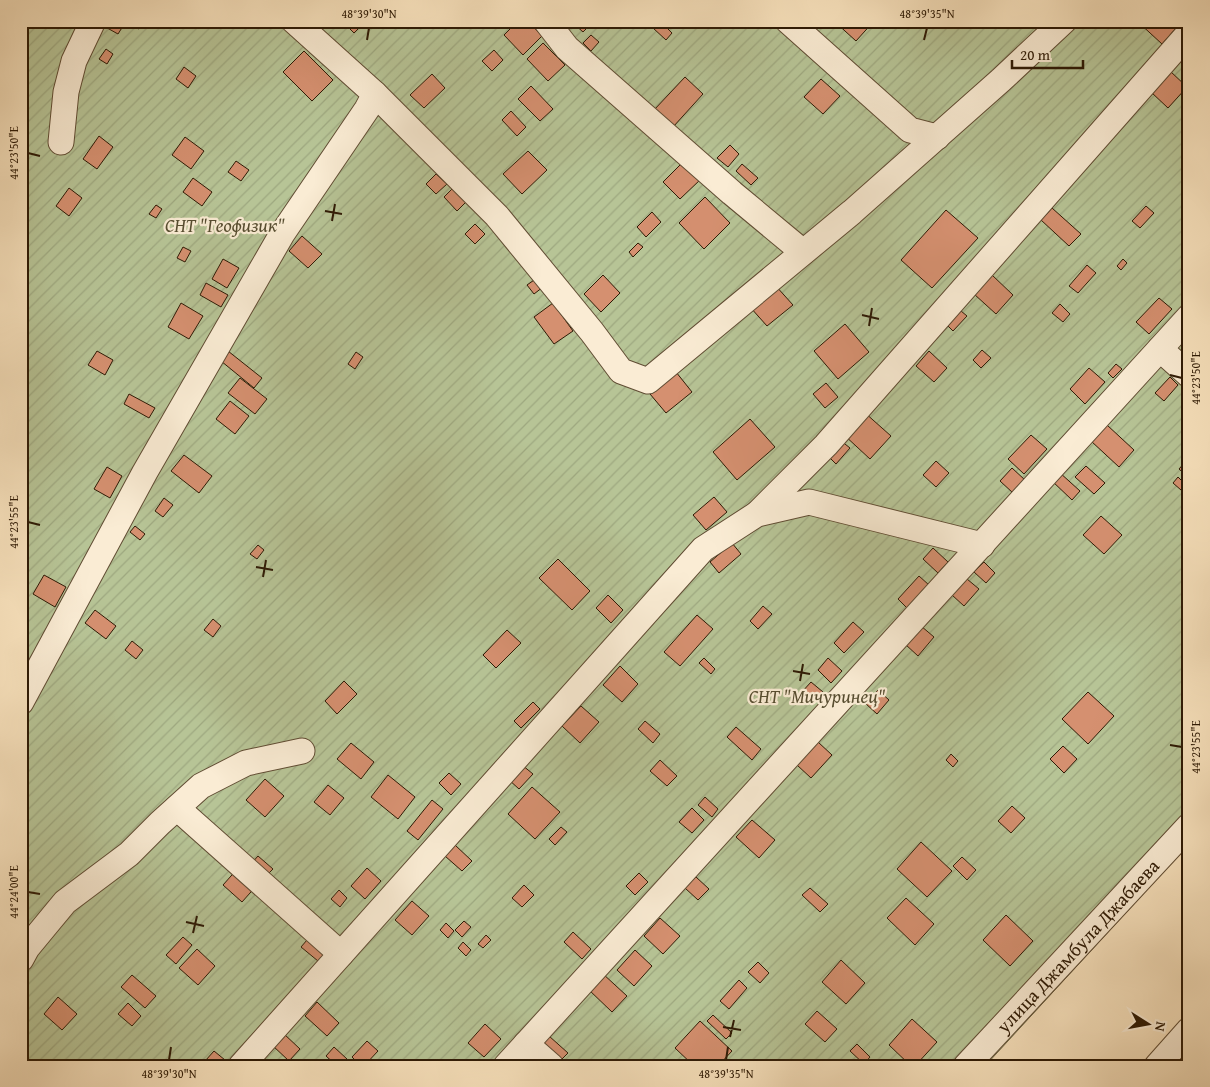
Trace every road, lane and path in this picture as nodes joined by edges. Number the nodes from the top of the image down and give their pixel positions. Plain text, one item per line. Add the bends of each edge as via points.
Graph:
1 (93, 21) edge
2 (294, 21) edge
3 (546, 21) edge
4 (788, 21) edge
5 (1050, 26) edge
6 (1189, 33) edge
7 (375, 94) junction
8 (937, 136) junction
9 (61, 142) dead end
10 (803, 252) junction
11 (1189, 317) edge
12 (1160, 349) junction
13 (1189, 376) edge
14 (757, 514) junction
15 (982, 545) junction
16 (21, 702) edge
17 (302, 751) dead end
18 (177, 808) junction
19 (1189, 826) edge
20 (341, 954) junction
21 (21, 959) edge
22 (1189, 1030) edge
23 (526, 1044) junction
24 (241, 1066) edge
25 (506, 1066) edge
26 (552, 1066) edge
27 (966, 1066) edge
28 (1157, 1066) edge

1 - 9 street via 74,61 66,92
2 - 7 street
3 - 10 street via 567,48
4 - 8 street via 910,130
5 - 8 street
6 - 14 street via 826,445
7 - 10 street via 497,216 621,371 648,381
7 - 16 street via 282,234 145,472
8 - 10 street
11 - 12 street
12 - 13 street
12 - 15 street
14 - 15 street via 808,502
14 - 20 street via 703,549
15 - 23 street
17 - 18 street via 246,763 201,786
18 - 20 street
18 - 21 street via 129,854 64,902
19 - 27 street, улица Джамбула Джабаева
20 - 24 street
22 - 28 street
23 - 25 street
23 - 26 street

